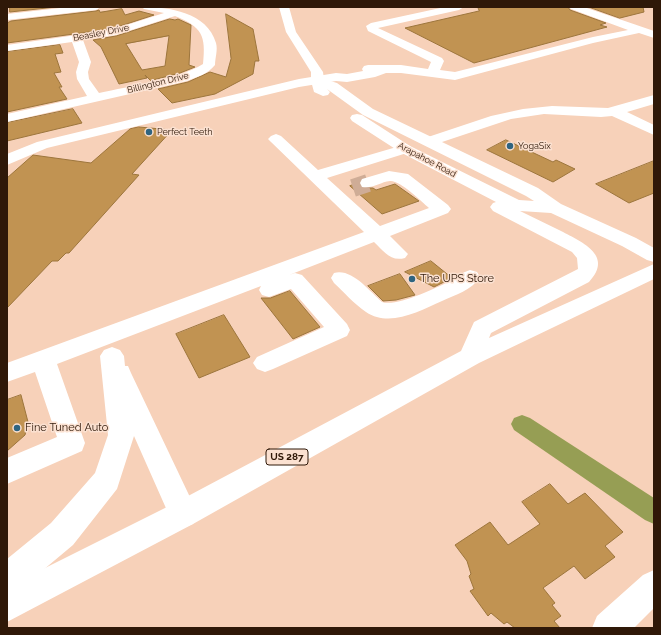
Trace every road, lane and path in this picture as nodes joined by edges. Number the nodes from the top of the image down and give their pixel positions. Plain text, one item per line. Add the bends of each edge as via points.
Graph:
1 (96, 7) edge
2 (147, 7) edge
3 (192, 7) edge
4 (284, 7) edge
5 (459, 7) edge
6 (596, 7) edge
7 (578, 9) edge
8 (173, 14) junction
9 (7, 17) edge
10 (643, 25) junction
11 (654, 35) edge
12 (77, 39) junction
13 (7, 48) edge
14 (433, 72) junction
15 (317, 81) junction
16 (139, 88) junction
17 (95, 98) junction
18 (654, 99) edge
19 (154, 107) junction
20 (613, 111) junction
21 (7, 118) edge
22 (654, 119) edge
23 (640, 124) junction
24 (654, 131) edge
25 (276, 139) dead end
26 (430, 141) junction
27 (405, 149) junction
28 (7, 160) edge
29 (315, 176) junction
30 (459, 177) junction
31 (335, 194) junction
32 (555, 208) junction
33 (377, 234) junction
34 (398, 254) dead end
35 (654, 256) edge
36 (654, 271) edge
37 (470, 277) dead end
38 (341, 278) dead end
39 (228, 306) dead end
40 (108, 347) junction
41 (471, 357) junction
42 (43, 359) junction
43 (266, 362) dead end
44 (7, 373) edge
45 (7, 471) edge
46 (183, 514) junction
47 (7, 580) edge
48 (654, 586) edge
49 (7, 605) edge
50 (609, 628) edge

1 - 9 street
2 - 8 street, Billington Drive
3 - 8 street, Beasley Drive
4 - 15 street, Arapahoe Road via 291,32 317,72
5 - 14 street via 371,26 372,29 438,61
6 - 7 street
6 - 10 street
7 - 10 street via 629,26
8 - 12 street, Beasley Drive via 124,30
8 - 16 street, Billington Drive via 200,25 207,33 211,45 209,65 183,78
10 - 11 street
10 - 14 street via 603,39 455,76
12 - 13 street, Beasley Drive
12 - 17 street via 85,62 83,79
14 - 15 street via 382,70 347,78 336,77
15 - 19 street via 228,100
15 - 26 street, Arapahoe Road via 332,86 368,112
15 - 27 street, Arapahoe Road via 319,89 345,110
16 - 17 street, Billington Drive
16 - 19 street
17 - 21 street, Billington Drive
18 - 20 street
19 - 28 street via 42,145
20 - 23 street
20 - 26 street via 601,113 537,110 500,118
22 - 23 street
23 - 24 street
25 - 29 street
26 - 32 street, Arapahoe Road via 532,192
27 - 29 street
27 - 30 street, Arapahoe Road
29 - 31 street
30 - 32 street, Arapahoe Road via 515,205
30 - 41 street via 472,193 579,248 589,264 582,277 482,328
31 - 33 street
31 - 33 street via 389,176 402,178 442,209
32 - 35 street, Arapahoe Road
33 - 34 street
33 - 40 street
36 - 41 street, US 287
37 - 38 street via 456,287 401,310 385,311 374,307
39 - 43 street via 295,280 338,330
40 - 42 street
40 - 46 street
40 - 47 street via 121,435 107,480 62,534
41 - 46 street, US 287
42 - 44 street
42 - 45 street via 72,443
46 - 49 street, US 287
48 - 50 street

